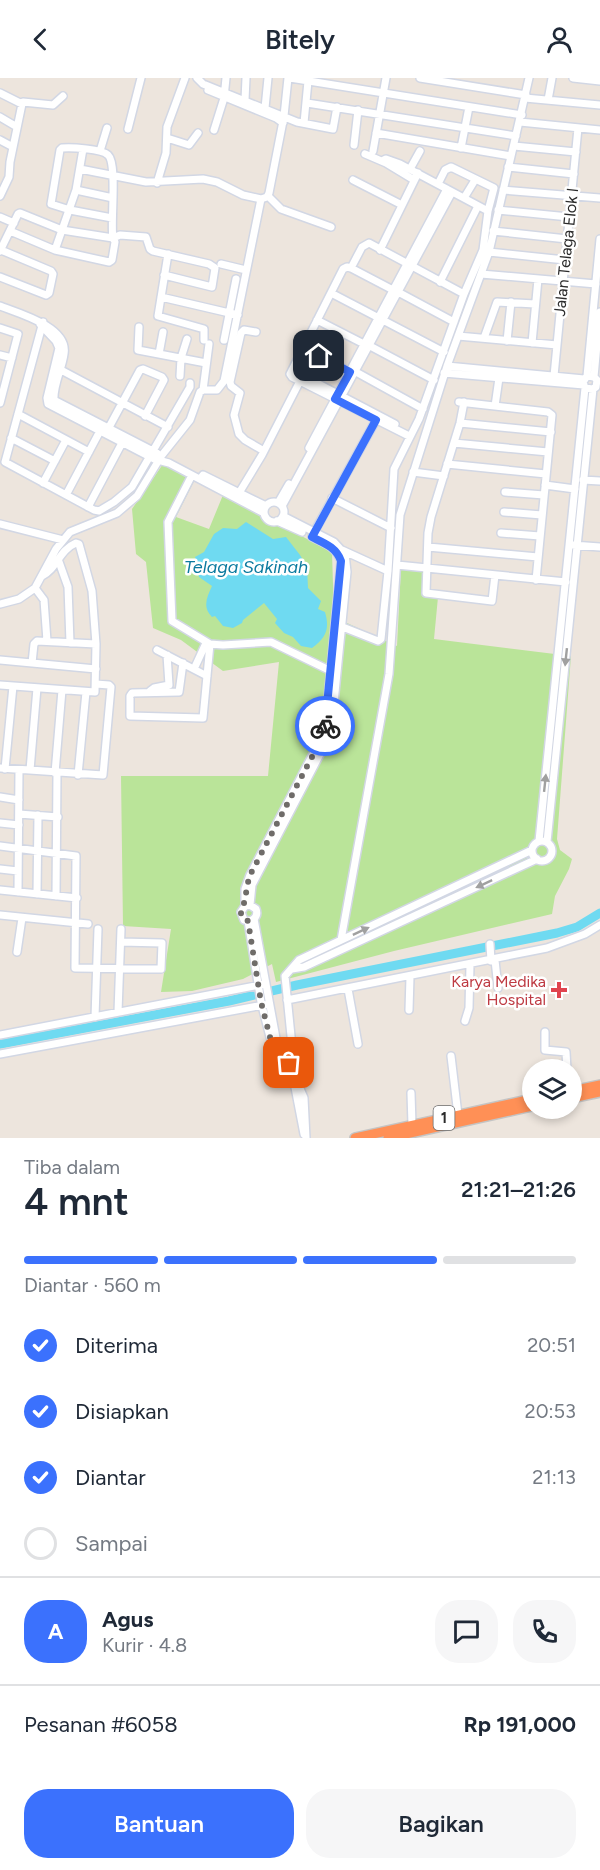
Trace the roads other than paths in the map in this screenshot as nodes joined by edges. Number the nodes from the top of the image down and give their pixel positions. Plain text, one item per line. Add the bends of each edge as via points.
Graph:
1 (141, 78) edge
2 (185, 78) edge
3 (191, 78) edge
4 (196, 78) edge
5 (226, 78) edge
6 (246, 78) edge
7 (268, 78) edge
8 (289, 78) edge
9 (386, 78) edge
10 (420, 78) edge
11 (475, 78) edge
12 (529, 78) edge
13 (552, 78) edge
14 (573, 78) edge
15 (203, 81) edge
16 (308, 81) junction
17 (326, 81) edge
18 (600, 81) edge
19 (473, 86) junction
20 (0, 93) edge
21 (384, 93) junction
22 (225, 95) junction
23 (63, 96) dead end
24 (526, 96) junction
25 (244, 100) junction
26 (548, 100) junction
27 (307, 103) junction
28 (22, 104) junction
29 (600, 105) edge
30 (337, 107) junction
31 (469, 107) junction
32 (265, 108) junction
33 (358, 110) junction
34 (380, 113) junction
35 (0, 117) edge
36 (284, 119) junction
37 (521, 119) junction
38 (304, 123) junction
39 (17, 126) junction
40 (465, 127) junction
41 (107, 128) dead end
42 (578, 128) junction
43 (128, 129) dead end
44 (214, 130) dead end
45 (600, 130) edge
46 (198, 133) dead end
47 (376, 133) junction
48 (516, 136) junction
49 (167, 138) junction
50 (0, 140) edge
51 (354, 145) dead end
52 (514, 146) junction
53 (13, 147) junction
54 (461, 148) junction
55 (83, 149) junction
56 (100, 151) junction
57 (373, 151) dead end
58 (420, 151) dead end
59 (576, 152) junction
60 (365, 154) dead end
61 (511, 156) junction
62 (382, 161) junction
63 (0, 165) edge
64 (508, 167) junction
65 (410, 169) junction
66 (9, 170) junction
67 (80, 170) junction
68 (574, 174) junction
69 (416, 176) junction
70 (112, 177) junction
71 (353, 180) dead end
72 (475, 180) junction
73 (157, 183) junction
74 (438, 184) junction
75 (76, 190) junction
76 (450, 190) junction
77 (503, 190) junction
78 (1, 192) edge
79 (572, 195) junction
80 (268, 196) junction
81 (113, 198) junction
82 (464, 198) junction
83 (600, 198) edge
84 (261, 199) junction
85 (402, 205) junction
86 (478, 206) junction
87 (70, 210) junction
88 (498, 210) junction
89 (488, 211) junction
90 (0, 217) edge
91 (569, 217) junction
92 (112, 218) junction
93 (14, 223) junction
94 (331, 227) dead end
95 (62, 230) junction
96 (10, 231) junction
97 (493, 231) junction
98 (113, 238) junction
99 (567, 238) junction
100 (600, 239) edge
101 (0, 250) edge
102 (55, 250) junction
103 (380, 250) junction
104 (489, 252) junction
105 (168, 254) junction
106 (565, 260) junction
107 (221, 264) dead end
108 (409, 265) junction
109 (351, 268) junction
110 (246, 270) junction
111 (481, 274) junction
112 (164, 275) junction
113 (0, 277) edge
114 (236, 279) dead end
115 (538, 279) junction
116 (563, 281) junction
117 (440, 282) junction
118 (596, 284) junction
119 (396, 291) junction
120 (331, 293) junction
121 (464, 294) junction
122 (161, 297) junction
123 (511, 302) junction
124 (535, 304) junction
125 (0, 306) edge
126 (600, 312) edge
127 (229, 313) junction
128 (238, 315) junction
129 (381, 319) junction
130 (317, 320) junction
131 (454, 322) junction
132 (41, 323) junction
133 (139, 327) dead end
134 (0, 328) edge
135 (164, 332) dead end
136 (256, 332) dead end
137 (458, 336) junction
138 (484, 338) junction
139 (186, 339) dead end
140 (58, 340) junction
141 (224, 340) dead end
142 (507, 341) junction
143 (532, 343) junction
144 (367, 345) junction
145 (557, 345) junction
146 (303, 348) junction
147 (444, 352) junction
148 (159, 354) junction
149 (0, 355) edge
150 (12, 358) junction
151 (182, 358) junction
152 (206, 363) junction
153 (292, 369) junction
154 (445, 369) junction
155 (60, 370) junction
156 (353, 372) junction
157 (180, 376) dead end
158 (554, 376) junction
159 (499, 378) junction
160 (434, 380) junction
161 (300, 381) junction
162 (3, 382) edge
163 (190, 383) dead end
164 (592, 383) edge
165 (203, 390) junction
166 (339, 398) junction
167 (0, 403) edge
168 (122, 403) junction
169 (495, 406) junction
170 (423, 409) junction
171 (18, 414) junction
172 (145, 416) junction
173 (376, 420) junction
174 (460, 423) junction
175 (168, 427) junction
176 (105, 431) junction
177 (551, 432) junction
178 (410, 434) junction
179 (11, 438) junction
180 (66, 440) junction
181 (122, 442) junction
182 (454, 442) junction
183 (264, 451) junction
184 (89, 452) junction
185 (548, 452) junction
186 (152, 454) junction
187 (160, 458) junction
188 (55, 461) junction
189 (447, 464) junction
190 (413, 472) junction
191 (546, 474) junction
192 (192, 475) junction
193 (444, 476) junction
194 (200, 479) junction
195 (583, 480) junction
196 (600, 481) edge
197 (43, 483) junction
198 (545, 485) junction
199 (575, 489) junction
200 (506, 492) dead end
201 (239, 493) junction
202 (66, 495) junction
203 (544, 495) junction
204 (332, 498) junction
205 (280, 504) junction
206 (88, 507) junction
207 (265, 509) junction
208 (504, 512) dead end
209 (542, 515) junction
210 (280, 518) junction
211 (0, 524) edge
212 (391, 528) junction
213 (501, 533) dead end
214 (313, 535) junction
215 (540, 536) junction
216 (63, 540) junction
217 (573, 545) junction
218 (428, 546) junction
219 (600, 547) edge
220 (340, 551) junction
221 (538, 557) junction
222 (58, 559) junction
223 (397, 565) junction
224 (426, 568) junction
225 (388, 571) junction
226 (495, 575) junction
227 (42, 576) junction
228 (536, 579) junction
229 (566, 582) junction
230 (34, 588) junction
231 (0, 604) edge
232 (338, 625) junction
233 (47, 641) junction
234 (70, 643) junction
235 (208, 643) junction
236 (96, 644) junction
237 (158, 650) dead end
238 (167, 655) junction
239 (0, 660) edge
240 (32, 663) junction
241 (183, 663) junction
242 (96, 669) junction
243 (194, 669) junction
244 (333, 672) junction
245 (207, 676) junction
246 (0, 684) edge
247 (96, 684) junction
248 (13, 686) junction
249 (37, 688) junction
250 (62, 690) junction
251 (86, 692) junction
252 (149, 692) junction
253 (3, 769) edge
254 (20, 770) junction
255 (30, 770) junction
256 (56, 773) junction
257 (78, 775) junction
258 (0, 798) edge
259 (19, 800) junction
260 (19, 814) junction
261 (38, 816) junction
262 (58, 817) junction
263 (0, 823) edge
264 (19, 825) junction
265 (539, 841) junction
266 (547, 842) junction
267 (0, 846) edge
268 (19, 848) junction
269 (38, 850) junction
270 (532, 850) junction
271 (58, 853) junction
272 (537, 859) junction
273 (0, 869) edge
274 (18, 871) junction
275 (0, 890) edge
276 (18, 892) junction
277 (37, 894) junction
278 (56, 896) junction
279 (77, 898) junction
280 (248, 905) junction
281 (0, 915) edge
282 (22, 918) junction
283 (251, 920) junction
284 (75, 922) junction
285 (88, 924) dead end
286 (600, 925) edge
287 (98, 929) dead end
288 (121, 929) dead end
289 (341, 940) junction
290 (121, 942) junction
291 (490, 947) dead end
292 (17, 952) dead end
293 (493, 960) junction
294 (470, 964) junction
295 (97, 969) junction
296 (120, 969) junction
297 (292, 969) junction
298 (410, 977) junction
299 (262, 986) junction
300 (498, 988) dead end
301 (348, 989) junction
302 (287, 998) junction
303 (265, 1003) junction
304 (409, 1010) dead end
305 (118, 1012) junction
306 (95, 1017) junction
307 (465, 1021) dead end
308 (545, 1032) dead end
309 (0, 1035) edge
310 (358, 1044) dead end
311 (0, 1054) edge
312 (451, 1056) dead end
313 (566, 1059) edge
314 (289, 1063) junction
315 (600, 1085) edge
316 (582, 1089) edge
317 (600, 1092) edge
318 (411, 1093) dead end
319 (582, 1096) edge
320 (522, 1105) edge
321 (522, 1105) edge
322 (458, 1115) junction
323 (412, 1125) junction
324 (305, 1137) edge
325 (355, 1138) edge
326 (388, 1138) edge

1 - 43 street
2 - 49 street via 167,127
3 - 22 street via 202,88
4 - 15 street
5 - 22 street
6 - 25 street
7 - 32 street
8 - 16 street
8 - 36 street
9 - 21 street
10 - 19 street
11 - 19 street
12 - 24 street
13 - 26 street
14 - 18 street
15 - 22 street
16 - 17 street
16 - 27 street
17 - 21 street
19 - 24 street
20 - 28 street
21 - 31 street
21 - 34 street
22 - 25 street
22 - 36 street
22 - 44 street
23 - 28 street via 53,105
24 - 26 street
24 - 37 street
25 - 32 street
26 - 29 street
27 - 30 street
27 - 38 street
28 - 39 street
30 - 33 street
30 - 38 street via 333,129
31 - 37 street
31 - 40 street
32 - 36 street
33 - 34 street
33 - 51 street
34 - 40 street
34 - 47 street
35 - 39 street
36 - 38 street
36 - 80 street
37 - 42 street
37 - 48 street
39 - 53 street
40 - 48 street
40 - 54 street
41 - 56 street
42 - 45 street
42 - 59 street, Jalan Telaga Elok I
46 - 49 street via 189,145
47 - 54 street
47 - 57 street
48 - 52 street
49 - 73 street
50 - 53 street
52 - 59 street
52 - 61 street
53 - 66 street
54 - 61 street
55 - 56 street
55 - 67 street
55 - 87 street via 60,150 51,204
56 - 70 street via 111,160
58 - 65 street
59 - 68 street, Jalan Telaga Elok I
60 - 62 street
61 - 64 street
62 - 65 street via 386,159
62 - 69 street
63 - 66 street
64 - 68 street
64 - 77 street
65 - 69 street
66 - 78 street
67 - 70 street
67 - 75 street
68 - 79 street, Jalan Telaga Elok I
69 - 74 street
69 - 85 street
70 - 73 street
70 - 81 street
71 - 85 street
72 - 74 street via 449,167
72 - 82 street
72 - 89 street via 495,190
73 - 84 street via 203,179
74 - 76 street
75 - 81 street
75 - 87 street
76 - 82 street
76 - 108 street
77 - 79 street
77 - 88 street
79 - 83 street
79 - 91 street, Jalan Telaga Elok I
80 - 84 street
80 - 94 street via 281,209
81 - 92 street
82 - 86 street
84 - 110 street
85 - 103 street
86 - 89 street
86 - 117 street
87 - 92 street
87 - 95 street
88 - 91 street
88 - 97 street
89 - 121 street via 483,250
90 - 93 street
91 - 99 street, Jalan Telaga Elok I
92 - 98 street
93 - 95 street via 18,214 23,213
93 - 96 street
95 - 98 street
95 - 102 street
96 - 101 street
96 - 102 street
97 - 99 street
97 - 104 street
98 - 102 street via 111,261
98 - 105 street via 146,237 150,249
99 - 106 street, Jalan Telaga Elok I
100 - 118 street
101 - 113 street via 53,274 47,295
103 - 108 street
103 - 109 street via 364,244
104 - 106 street
104 - 111 street
105 - 112 street
105 - 112 street via 213,265 213,286
106 - 116 street, Jalan Telaga Elok I
107 - 110 street
108 - 117 street
108 - 119 street
109 - 119 street
109 - 120 street via 343,269
110 - 128 street
111 - 115 street
111 - 137 street
112 - 122 street
114 - 127 street
115 - 116 street
115 - 124 street
116 - 118 street
116 - 145 street, Jalan Telaga Elok I
117 - 121 street
118 - 164 street
119 - 129 street
119 - 131 street
120 - 129 street
120 - 130 street
121 - 131 street
122 - 127 street
122 - 152 street via 158,316 204,329
123 - 124 street
123 - 138 street via 497,302
123 - 142 street
124 - 143 street
125 - 132 street
126 - 164 street
127 - 128 street
127 - 141 street
128 - 165 street via 224,381 217,390
129 - 144 street
129 - 147 street
130 - 144 street
130 - 146 street
131 - 147 street
132 - 140 street
132 - 171 street
133 - 148 street via 136,349
134 - 150 street via 18,334
135 - 148 street
136 - 183 street via 241,333 230,382 240,393 234,415 239,434
137 - 138 street
137 - 154 street
138 - 142 street
139 - 151 street
140 - 155 street via 65,348
140 - 176 street via 48,404
142 - 143 street
143 - 145 street
144 - 156 street
144 - 160 street
145 - 158 street, Jalan Telaga Elok I
146 - 153 street
146 - 156 street
147 - 160 street
148 - 151 street
149 - 150 street
150 - 162 street
151 - 152 street
151 - 157 street
152 - 165 street
153 - 161 street via 291,376
153 - 166 street
154 - 158 street
154 - 159 street
154 - 190 street
155 - 168 street
155 - 176 street via 54,400
156 - 166 street
156 - 170 street
158 - 164 street
159 - 164 street
159 - 169 street
160 - 170 street
161 - 166 street
161 - 183 street
162 - 167 street
163 - 175 street
164 - 195 street
164 - 199 street
165 - 187 street via 190,420
166 - 173 street
166 - 178 street
166 - 205 street
168 - 172 street
168 - 172 street via 140,370 162,377 164,380
168 - 176 street
169 - 174 street via 462,402
169 - 177 street via 550,412
170 - 178 street
171 - 179 street
171 - 180 street
172 - 175 street
173 - 178 street
173 - 204 street
174 - 177 street
174 - 182 street
175 - 186 street
176 - 181 street
176 - 184 street
176 - 186 street
177 - 185 street
178 - 212 street via 394,470
179 - 188 street
179 - 197 street via 5,462
180 - 184 street
180 - 188 street
181 - 186 street
181 - 206 street
182 - 185 street
182 - 189 street
183 - 201 street
184 - 202 street
185 - 191 street
186 - 187 street
186 - 206 street via 127,493 99,511
187 - 192 street
187 - 216 street via 128,505 69,532
188 - 197 street
189 - 191 street
189 - 193 street
190 - 193 street
190 - 223 street via 400,515
191 - 198 street
192 - 194 street
192 - 235 street via 168,522 171,618
193 - 218 street via 430,517
194 - 201 street via 203,475
194 - 207 street
195 - 196 street
195 - 217 street
197 - 202 street
198 - 199 street
198 - 203 street
199 - 217 street
200 - 203 street
201 - 207 street
202 - 206 street
203 - 209 street
204 - 212 street
204 - 214 street
205 - 207 street via 271,502
205 - 210 street
207 - 210 street via 270,521
208 - 209 street
209 - 215 street
210 - 214 street
211 - 216 street
212 - 225 street
213 - 215 street
214 - 220 street via 334,542
215 - 221 street
216 - 227 street
217 - 219 street
217 - 229 street
217 -> 266 street
218 - 221 street
218 - 224 street
220 - 225 street
220 - 232 street via 347,562
221 - 228 street
222 - 227 street
222 - 234 street via 68,587
222 - 236 street via 68,546 79,544 92,586
223 - 224 street
223 - 289 street via 389,674
224 - 226 street
224 - 226 street via 426,593 438,595 493,600
225 - 232 street via 381,641
226 - 228 street
227 - 230 street
228 - 229 street
265 -> 229 street
230 - 231 street via 19,599
230 - 233 street via 44,600
232 - 244 street
233 - 234 street
233 - 240 street via 35,642
234 - 236 street
235 - 243 street
235 - 244 street via 267,641
235 - 245 street
236 - 242 street
237 - 238 street
238 - 241 street
238 - 252 street via 169,684
239 - 240 street
240 - 242 street
241 - 243 street
241 - 252 street via 178,693
242 - 247 street
243 - 245 street
244 - 280 street via 328,732 252,885
245 - 252 street via 201,719 130,716 131,694
246 - 248 street
247 - 251 street via 95,693
247 - 257 street via 111,687 103,774
248 - 249 street
248 - 253 street
249 - 250 street
249 - 255 street
250 - 251 street
250 - 256 street
251 - 257 street
253 - 254 street
254 - 255 street
254 - 259 street
255 - 256 street
256 - 257 street
256 - 262 street
258 - 259 street
259 - 260 street
260 - 261 street
260 - 264 street
261 - 262 street
261 - 269 street
262 - 271 street
263 - 264 street
264 - 268 street
265 - 266 street
265 - 270 street
266 - 272 street via 551,856 542,861
267 - 268 street
268 - 269 street
268 - 274 street
269 - 271 street
269 - 277 street
270 - 272 street
289 -> 270 street
271 - 278 street
271 - 279 street via 76,856
272 -> 297 street via 304,967
273 - 274 street
274 - 276 street
275 - 276 street
276 - 277 street
277 - 278 street
278 - 279 street
279 - 284 street
280 - 283 street via 257,912
280 - 283 street via 241,916
281 - 282 street
282 - 284 street
282 - 292 street
283 - 299 street
284 - 285 street
284 - 295 street via 75,968
286 - 293 street via 547,948
287 - 295 street
288 - 290 street
289 - 297 street via 299,960
290 - 296 street
290 - 296 street via 164,945 162,969
291 - 293 street
293 - 294 street
293 - 300 street
294 - 298 street
294 - 307 street
295 - 296 street
295 - 306 street
296 - 305 street
297 - 302 street via 286,974
298 - 301 street
298 - 304 street
299 - 303 street
299 - 305 street
301 - 302 street
301 - 310 street
302 - 314 street via 292,1046
303 - 311 street
303 - 314 street via 271,1041
305 - 306 street
306 - 309 street
308 - 313 street via 545,1050 566,1052
312 - 322 street
314 - 324 street
315 - 316 highway
317 - 319 highway
318 - 323 street
320 - 322 highway, 1
321 - 326 highway, 1
322 - 323 highway, 1
323 - 325 highway, 1

